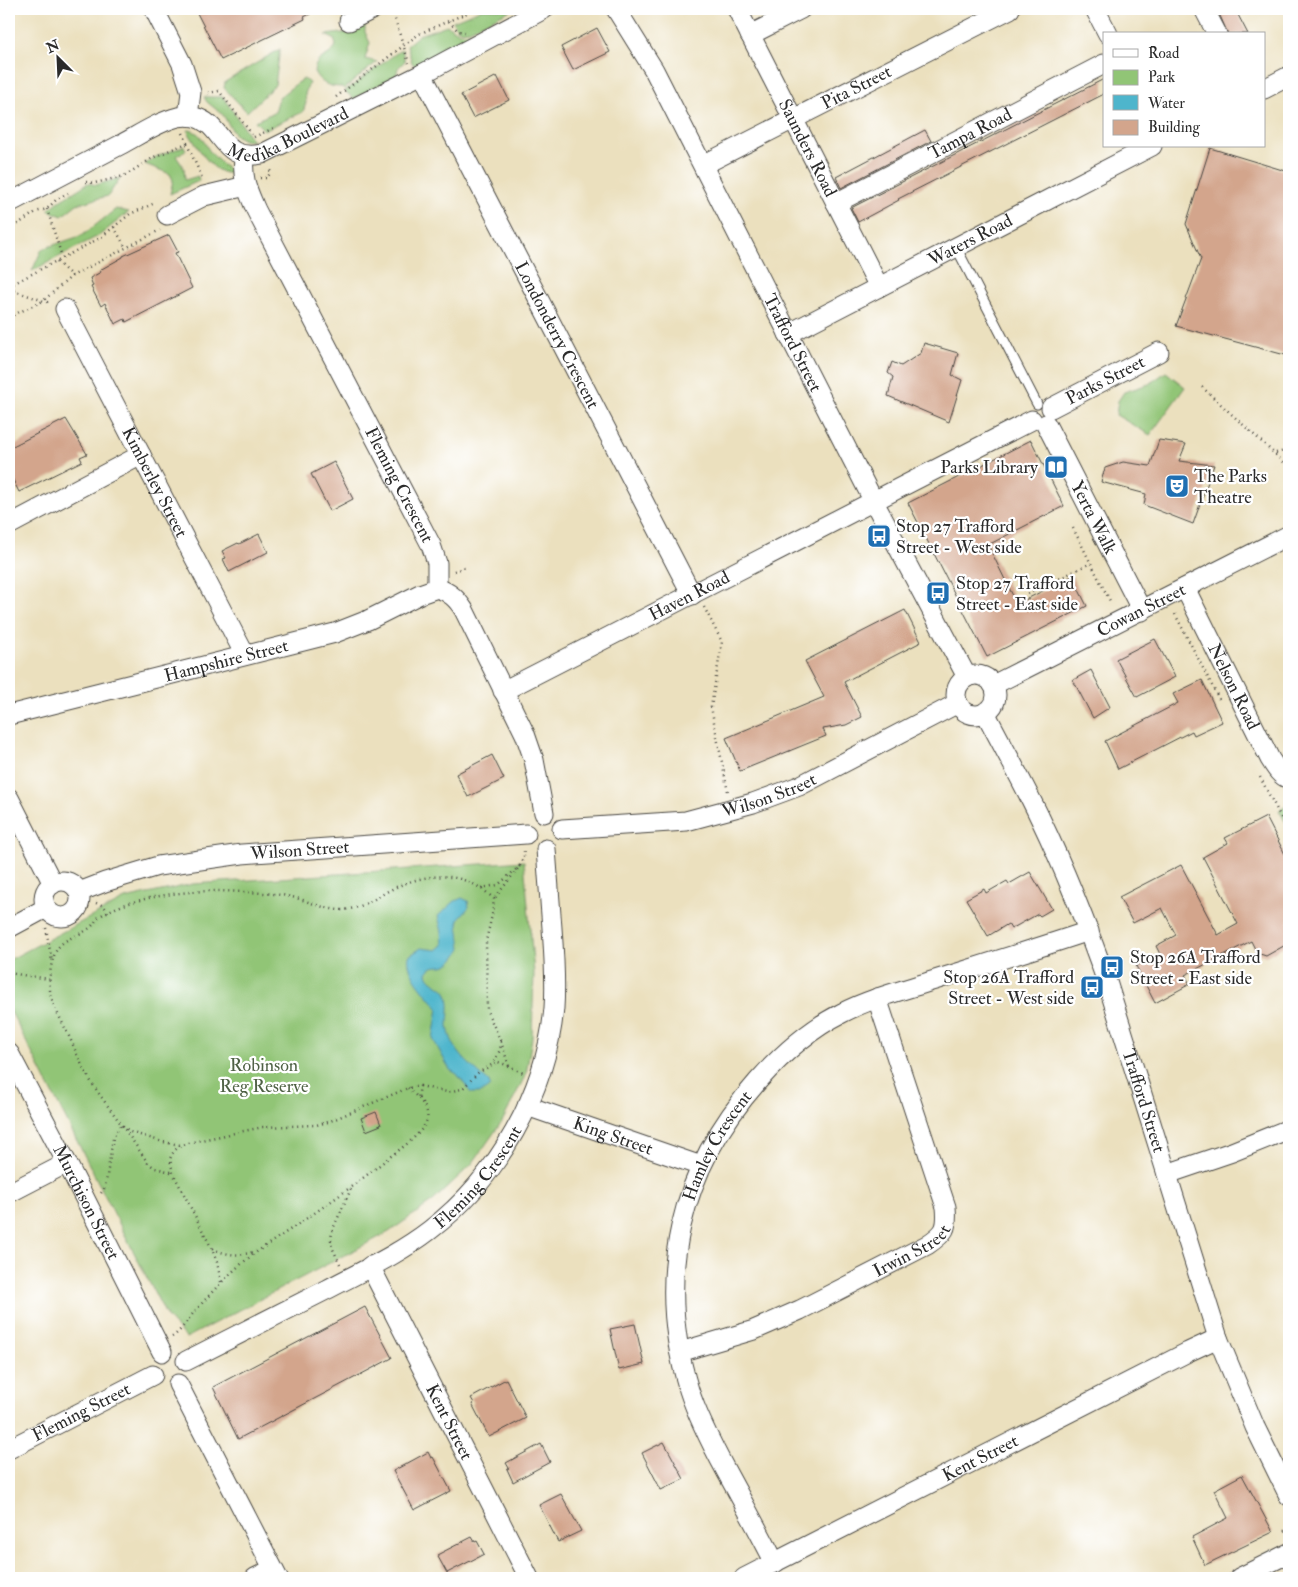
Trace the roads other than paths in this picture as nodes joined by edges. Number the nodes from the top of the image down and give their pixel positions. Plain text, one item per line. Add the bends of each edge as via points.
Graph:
1 (154, 9) edge
2 (373, 9) edge
3 (544, 9) edge
4 (616, 9) edge
5 (737, 9) edge
6 (801, 9) edge
7 (1010, 9) edge
8 (1095, 9) edge
9 (1204, 9) edge
10 (349, 21) dead end
11 (1107, 32) edge
12 (1216, 32) edge
13 (750, 35) junction
14 (1103, 65) edge
15 (422, 74) junction
16 (1289, 76) edge
17 (1266, 88) edge
18 (188, 116) junction
19 (794, 119) junction
20 (1148, 148) edge
21 (244, 156) junction
22 (703, 165) junction
23 (246, 186) junction
24 (9, 203) edge
25 (836, 203) junction
26 (164, 214) road end
27 (956, 247) junction
28 (879, 287) junction
29 (58, 309) road end
30 (788, 334) junction
31 (1159, 352) dead end
32 (1042, 414) junction
33 (141, 455) junction
34 (874, 502) junction
35 (9, 525) edge
36 (1289, 535) edge
37 (437, 588) junction
38 (1185, 588) junction
39 (694, 594) junction
40 (1142, 611) junction
41 (245, 656) junction
42 (967, 677) junction
43 (993, 685) junction
44 (503, 691) junction
45 (958, 703) junction
46 (985, 712) junction
47 (9, 716) edge
48 (1289, 779) edge
49 (9, 798) edge
50 (544, 813) junction
51 (562, 829) junction
52 (525, 839) junction
53 (546, 849) junction
54 (53, 884) junction
55 (86, 897) junction
56 (45, 916) junction
57 (9, 928) edge
58 (1089, 931) junction
59 (877, 998) junction
60 (9, 1053) edge
61 (527, 1106) junction
62 (1289, 1129) edge
63 (67, 1163) junction
64 (701, 1166) junction
65 (1167, 1174) junction
66 (9, 1193) edge
67 (370, 1266) junction
68 (1218, 1338) junction
69 (159, 1348) junction
70 (680, 1352) junction
71 (186, 1361) junction
72 (153, 1375) junction
73 (178, 1384) junction
74 (9, 1449) edge
75 (1289, 1496) edge
76 (1289, 1553) edge
77 (775, 1562) junction
78 (276, 1573) edge
79 (255, 1578) edge
80 (530, 1578) edge
81 (744, 1578) edge
82 (1239, 1578) edge

1 - 18 street via 182,64 191,92
2 - 10 street
3 - 15 street, Medika Boulevard
4 - 22 street, Trafford Street via 654,70
5 - 13 street, Saunders Road
6 - 13 street
7 - 19 street, Pita Street
8 - 11 street
9 - 12 street
13 - 19 street, Saunders Road
14 - 25 street, Tampa Road
15 - 21 street, Medika Boulevard via 262,154
15 - 39 street, Londonderry Crescent
16 - 17 street
18 - 21 street, Medika Boulevard via 213,128 227,147
18 - 24 street via 141,134
19 - 22 street, Pita Street
19 - 25 street, Saunders Road
20 - 27 street, Waters Road
21 - 23 street, Fleming Crescent via 242,174
22 - 30 street, Trafford Street
23 - 26 street via 204,196
23 - 37 street, Fleming Crescent via 431,545 437,563
25 - 28 street, Saunders Road
27 - 28 street, Waters Road
27 - 32 lane, Yerta Walk
28 - 30 street, Waters Road
29 - 33 street, Kimberley Street
30 - 34 street, Trafford Street
31 - 32 street, Parks Street
32 - 34 street, Parks Street
32 - 40 street, Yerta Walk
33 - 35 street
33 - 41 street, Kimberley Street
34 - 39 street, Haven Road
34 - 42 street, Trafford Street
36 - 38 street, Cowan Street
37 - 41 street, Hampshire Street via 335,633
37 - 44 street via 456,598 464,610
38 - 40 street, Cowan Street
38 - 48 street, Nelson Road via 1270,759 1277,770
39 - 44 street, Haven Road
40 - 43 street, Cowan Street
41 - 47 street, Hampshire Street
42 - 43 street via 979,675
42 - 45 street via 956,691
43 - 46 street via 996,697
44 - 50 street via 534,760
45 - 46 street via 966,712
45 - 51 street, Wilson Street via 799,786 731,809 686,821
46 - 58 street, Trafford Street via 1039,816
49 - 54 street
50 - 51 street via 554,816
50 - 52 street via 528,822
51 - 53 street via 556,844
52 - 53 street via 535,847
52 - 55 street, Wilson Street via 242,854 158,866 105,882
53 - 61 street, Fleming Crescent via 554,1008 548,1045
54 - 55 street via 68,882
54 - 56 street via 44,897
55 - 56 street via 74,913
56 - 57 street
58 - 59 street, Hamley Crescent
58 - 65 street, Trafford Street
59 - 64 street, Hamley Crescent via 806,1035 770,1068 722,1127
59 - 70 street, Irwin Street via 946,1207 947,1223 941,1235 800,1310 754,1330
60 - 63 street, Murchison Street
61 - 64 street, King Street
61 - 67 street, Fleming Crescent via 491,1167 460,1204 430,1230
62 - 65 street
63 - 66 street
63 - 69 street, Murchison Street
64 - 70 street, Hamley Crescent via 686,1205 676,1248 674,1326
65 - 68 street, Trafford Street
67 - 71 street, Fleming Crescent
67 - 80 street, Kent Street
68 - 75 street, Trafford Street via 1255,1427
68 - 77 street, Kent Street
69 - 71 street via 176,1351
69 - 72 street via 152,1366
70 - 77 street, Hamley Crescent via 689,1390 706,1433
71 - 73 street via 187,1374
72 - 73 street via 163,1386
72 - 74 street, Fleming Street
73 - 78 street
76 - 82 street
77 - 81 street, Kent Street
78 - 79 street

